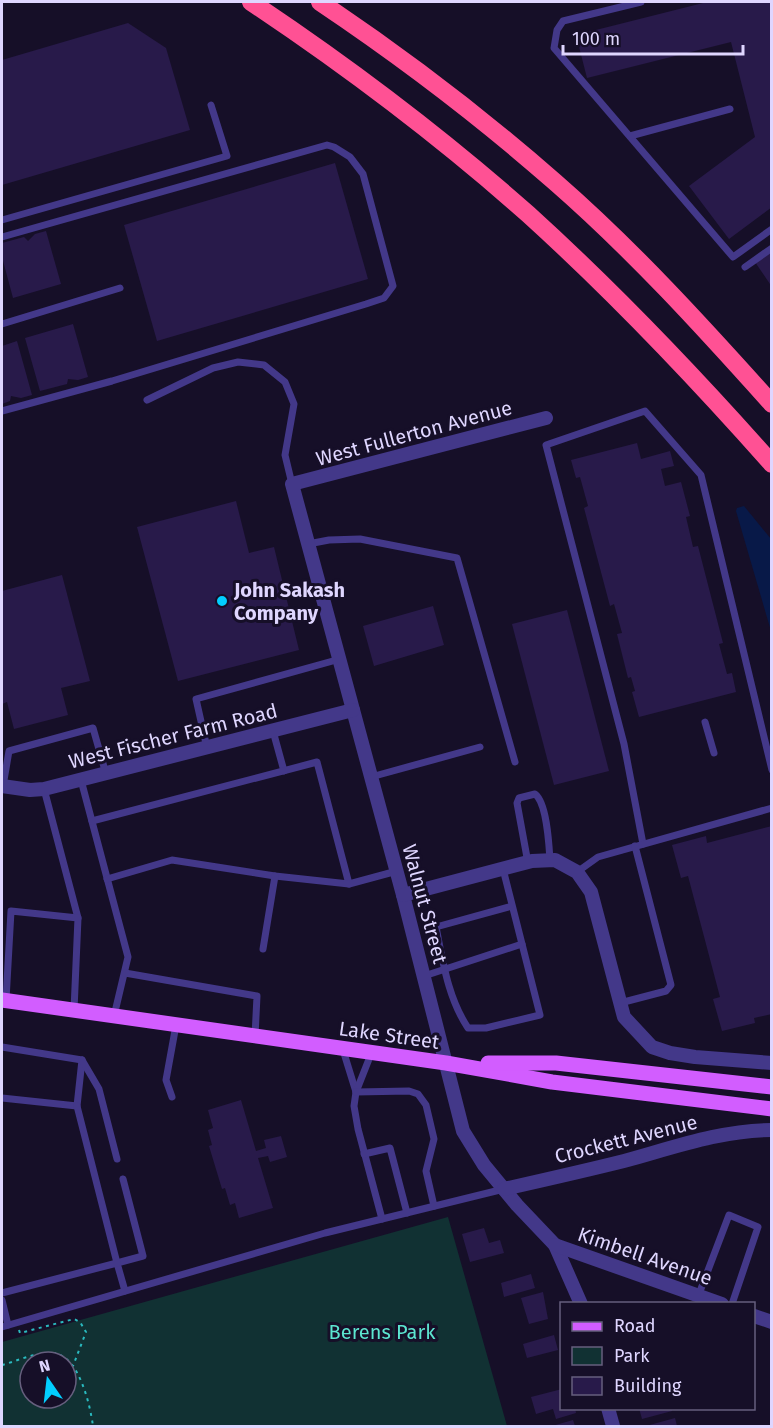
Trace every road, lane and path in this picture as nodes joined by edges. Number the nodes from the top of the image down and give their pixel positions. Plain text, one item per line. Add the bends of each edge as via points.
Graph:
1 (251, 2) edge
2 (320, 2) edge
3 (641, 2) edge
4 (211, 105) dead end
5 (730, 109) dead end
6 (630, 136) junction
7 (2, 220) edge
8 (771, 229) edge
9 (2, 237) edge
10 (771, 248) edge
11 (745, 267) dead end
12 (120, 288) dead end
13 (2, 324) edge
14 (147, 400) dead end
15 (771, 404) edge
16 (2, 411) edge
17 (546, 418) dead end
18 (771, 464) edge
19 (292, 484) junction
20 (308, 544) junction
21 (340, 660) junction
22 (354, 710) junction
23 (705, 722) dead end
24 (273, 731) junction
25 (480, 747) dead end
26 (207, 748) junction
27 (714, 753) dead end
28 (515, 762) dead end
29 (771, 770) edge
30 (284, 771) junction
31 (106, 774) junction
32 (371, 777) junction
33 (81, 780) junction
34 (2, 786) edge
35 (44, 789) junction
36 (771, 808) edge
37 (92, 821) junction
38 (639, 845) junction
39 (550, 860) junction
40 (528, 862) junction
41 (503, 869) junction
42 (397, 872) junction
43 (577, 872) junction
44 (275, 876) junction
45 (107, 879) junction
46 (349, 884) junction
47 (403, 895) junction
48 (513, 906) junction
49 (78, 918) junction
50 (522, 944) junction
51 (263, 949) dead end
52 (445, 969) junction
53 (125, 974) junction
54 (424, 976) junction
55 (4, 1000) edge
56 (620, 1004) junction
57 (74, 1010) junction
58 (114, 1016) junction
59 (176, 1025) junction
60 (255, 1037) junction
61 (2, 1047) edge
62 (342, 1050) junction
63 (371, 1054) junction
64 (82, 1060) junction
65 (446, 1063) junction
66 (771, 1063) edge
67 (771, 1088) edge
68 (356, 1092) junction
69 (172, 1097) dead end
70 (2, 1098) edge
71 (77, 1106) junction
72 (771, 1109) edge
73 (765, 1130) edge
74 (364, 1154) junction
75 (117, 1158) dead end
76 (123, 1179) dead end
77 (504, 1189) junction
78 (434, 1206) junction
79 (407, 1213) junction
80 (382, 1219) junction
81 (555, 1245) junction
82 (117, 1263) junction
83 (124, 1291) junction
84 (2, 1293) edge
85 (699, 1294) junction
86 (2, 1300) edge
87 (580, 1302) edge
88 (717, 1302) edge
89 (733, 1302) edge
90 (755, 1317) edge
91 (771, 1322) edge
92 (5, 1326) edge
93 (20, 1333) dead end
94 (78, 1353) edge
95 (18, 1361) edge
96 (2, 1365) edge
97 (78, 1376) edge
98 (609, 1410) edge
99 (93, 1426) edge
100 (613, 1426) edge

1 - 18 highway via 441,141 528,214 648,329
2 - 15 highway via 470,110 557,183 668,290
3 - 6 lane via 563,21 554,48
4 - 7 lane via 226,156
5 - 6 lane
6 - 8 lane via 733,257
9 - 16 lane via 327,145 350,157 363,174 393,286 384,297 366,304
10 - 11 lane
12 - 13 lane
14 - 19 lane via 213,368 238,362 264,365 285,382 294,404 285,455
17 - 19 street, West Fullerton Avenue
19 - 20 street, Walnut Street
20 - 21 street, Walnut Street
20 - 28 lane via 360,539 457,558
21 - 22 street, Walnut Street
21 - 26 lane via 196,699
22 - 24 street, West Fischer Farm Road
22 - 32 street, Walnut Street
23 - 27 lane
24 - 26 street, West Fischer Farm Road
24 - 30 lane
25 - 32 lane
26 - 31 street, West Fischer Farm Road
29 - 38 lane via 701,475 645,411 546,445 624,744
30 - 37 lane
30 - 46 lane via 317,762
31 - 33 street, West Fischer Farm Road
31 - 34 lane via 93,728 9,751
32 - 42 street, Walnut Street
33 - 35 street, West Fischer Farm Road
33 - 37 lane
34 - 35 street, West Fischer Farm Road
35 - 49 lane
36 - 38 lane
37 - 45 lane
38 - 43 lane via 598,857
38 - 56 lane via 671,985 666,991
39 - 40 street
39 - 40 lane via 541,802 535,794 519,798 517,803
39 - 43 street
40 - 41 street
41 - 47 street
41 - 48 lane
42 - 46 lane
42 - 47 street, Walnut Street
43 - 56 street via 591,892
44 - 45 lane via 172,860
44 - 46 lane
44 - 51 lane
45 - 53 lane via 128,957
47 - 54 street, Walnut Street
48 - 50 lane
48 - 52 lane via 436,927
49 - 55 lane via 11,911
49 - 57 lane
50 - 52 lane
50 - 52 lane via 540,1015 486,1028 468,1028 457,1011
52 - 54 lane
53 - 58 lane
53 - 60 lane via 257,996
54 - 65 street, Walnut Street
55 - 57 main road, Lake Street
56 - 66 street via 624,1017 652,1047 670,1053
57 - 58 main road, Lake Street
58 - 59 main road, Lake Street
59 - 60 main road, Lake Street
59 - 69 lane via 165,1080
60 - 62 main road, Lake Street
61 - 64 lane
62 - 63 main road, Lake Street
62 - 68 lane
63 - 65 main road, Lake Street
63 - 68 lane
64 - 71 lane
64 - 75 lane via 99,1089
65 - 67 main road via 556,1063
65 - 72 main road, Lake Street via 552,1082
65 - 77 street, Walnut Street via 463,1131
68 - 74 lane via 354,1106
68 - 78 lane via 409,1091 418,1094 426,1105 434,1139 426,1171
70 - 71 lane
71 - 82 lane
73 - 77 street, Crockett Avenue via 689,1142
74 - 79 lane via 390,1148
74 - 80 lane
76 - 82 lane via 143,1256
77 - 78 lane
77 - 81 street, Walnut Street
78 - 79 lane
79 - 80 lane
80 - 83 lane
81 - 85 street, Kimbell Avenue
81 - 87 street, Walnut Street
82 - 83 lane
82 - 84 lane
83 - 92 lane
85 - 88 street, Kimbell Avenue
85 - 89 lane via 729,1215 758,1227
86 - 92 lane
90 - 91 street
93 - 94 path via 74,1319 86,1332
95 - 96 path
97 - 99 path via 86,1392
98 - 100 street

